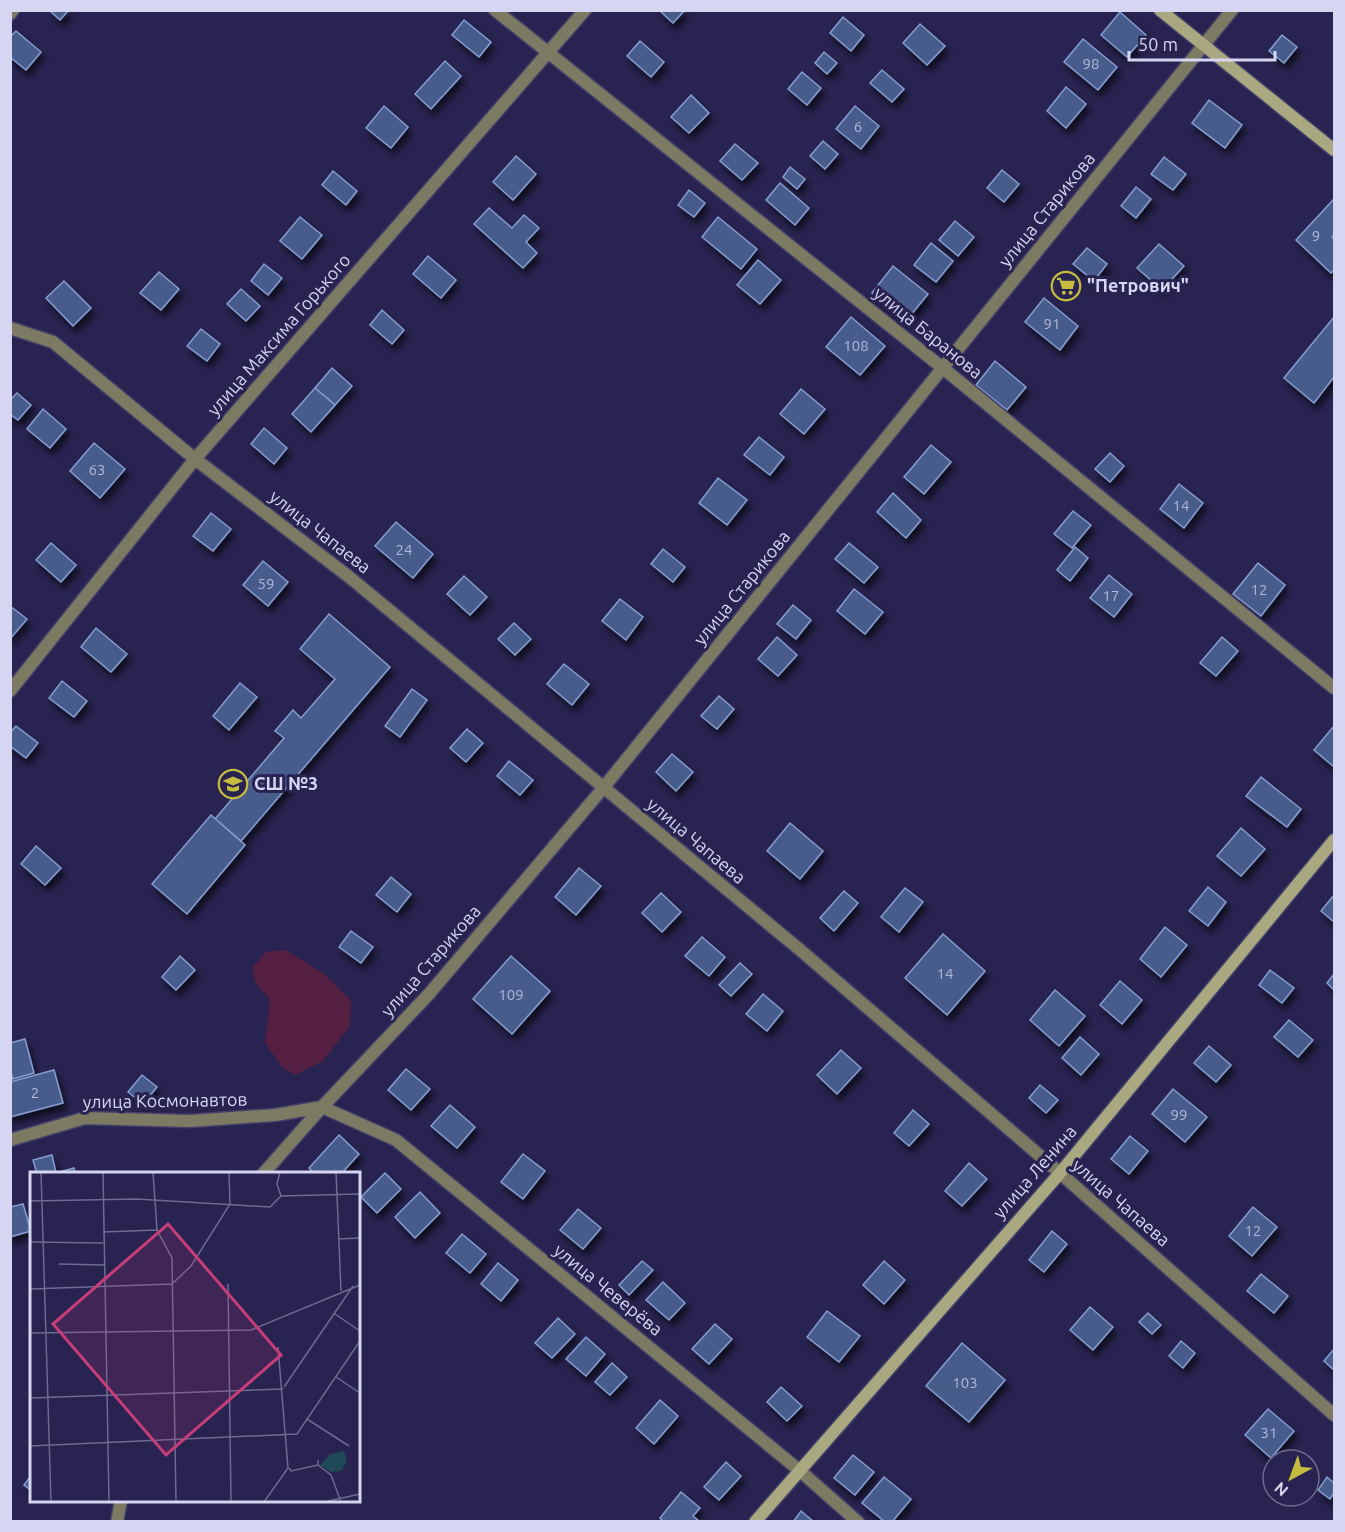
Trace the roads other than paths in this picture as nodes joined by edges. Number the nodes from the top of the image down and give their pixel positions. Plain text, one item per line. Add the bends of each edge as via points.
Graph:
1 (495, 10) edge
2 (585, 10) edge
3 (1160, 10) edge
4 (1232, 10) edge
5 (1202, 45) junction
6 (549, 53) junction
7 (1335, 150) edge
8 (10, 328) edge
9 (944, 369) junction
10 (195, 459) junction
11 (1335, 688) edge
12 (10, 691) edge
13 (604, 787) junction
14 (1335, 840) edge
15 (321, 1107) junction
16 (10, 1140) edge
17 (264, 1172) edge
18 (1060, 1173) junction
19 (1335, 1415) edge
20 (798, 1470) junction
21 (121, 1502) edge
22 (117, 1521) edge
23 (755, 1521) edge
24 (858, 1521) edge

1 - 6 street, улица Баранова
2 - 6 street, улица Максима Горького
3 - 5 street
4 - 5 street, улица Старикова
5 - 7 street
5 - 9 street, улица Старикова
6 - 9 street, улица Баранова
6 - 10 street, улица Максима Горького
8 - 10 street, улица Чапаева via 53,342
9 - 11 street, улица Баранова
9 - 13 street, улица Старикова
10 - 12 street, улица Максима Горького
10 - 13 street, улица Чапаева via 348,576
13 - 15 street, улица Старикова via 429,994
13 - 18 street, улица Чапаева
14 - 18 street, улица Ленина
15 - 16 street, улица Космонавтов via 275,1115 190,1121 85,1118
15 - 17 street, улица Старикова
15 - 20 street, улица Чеверёва via 396,1140
18 - 19 street, улица Чапаева
18 - 20 street, улица Ленина
20 - 23 street, улица Ленина
20 - 24 street, улица Чеверёва
21 - 22 street

